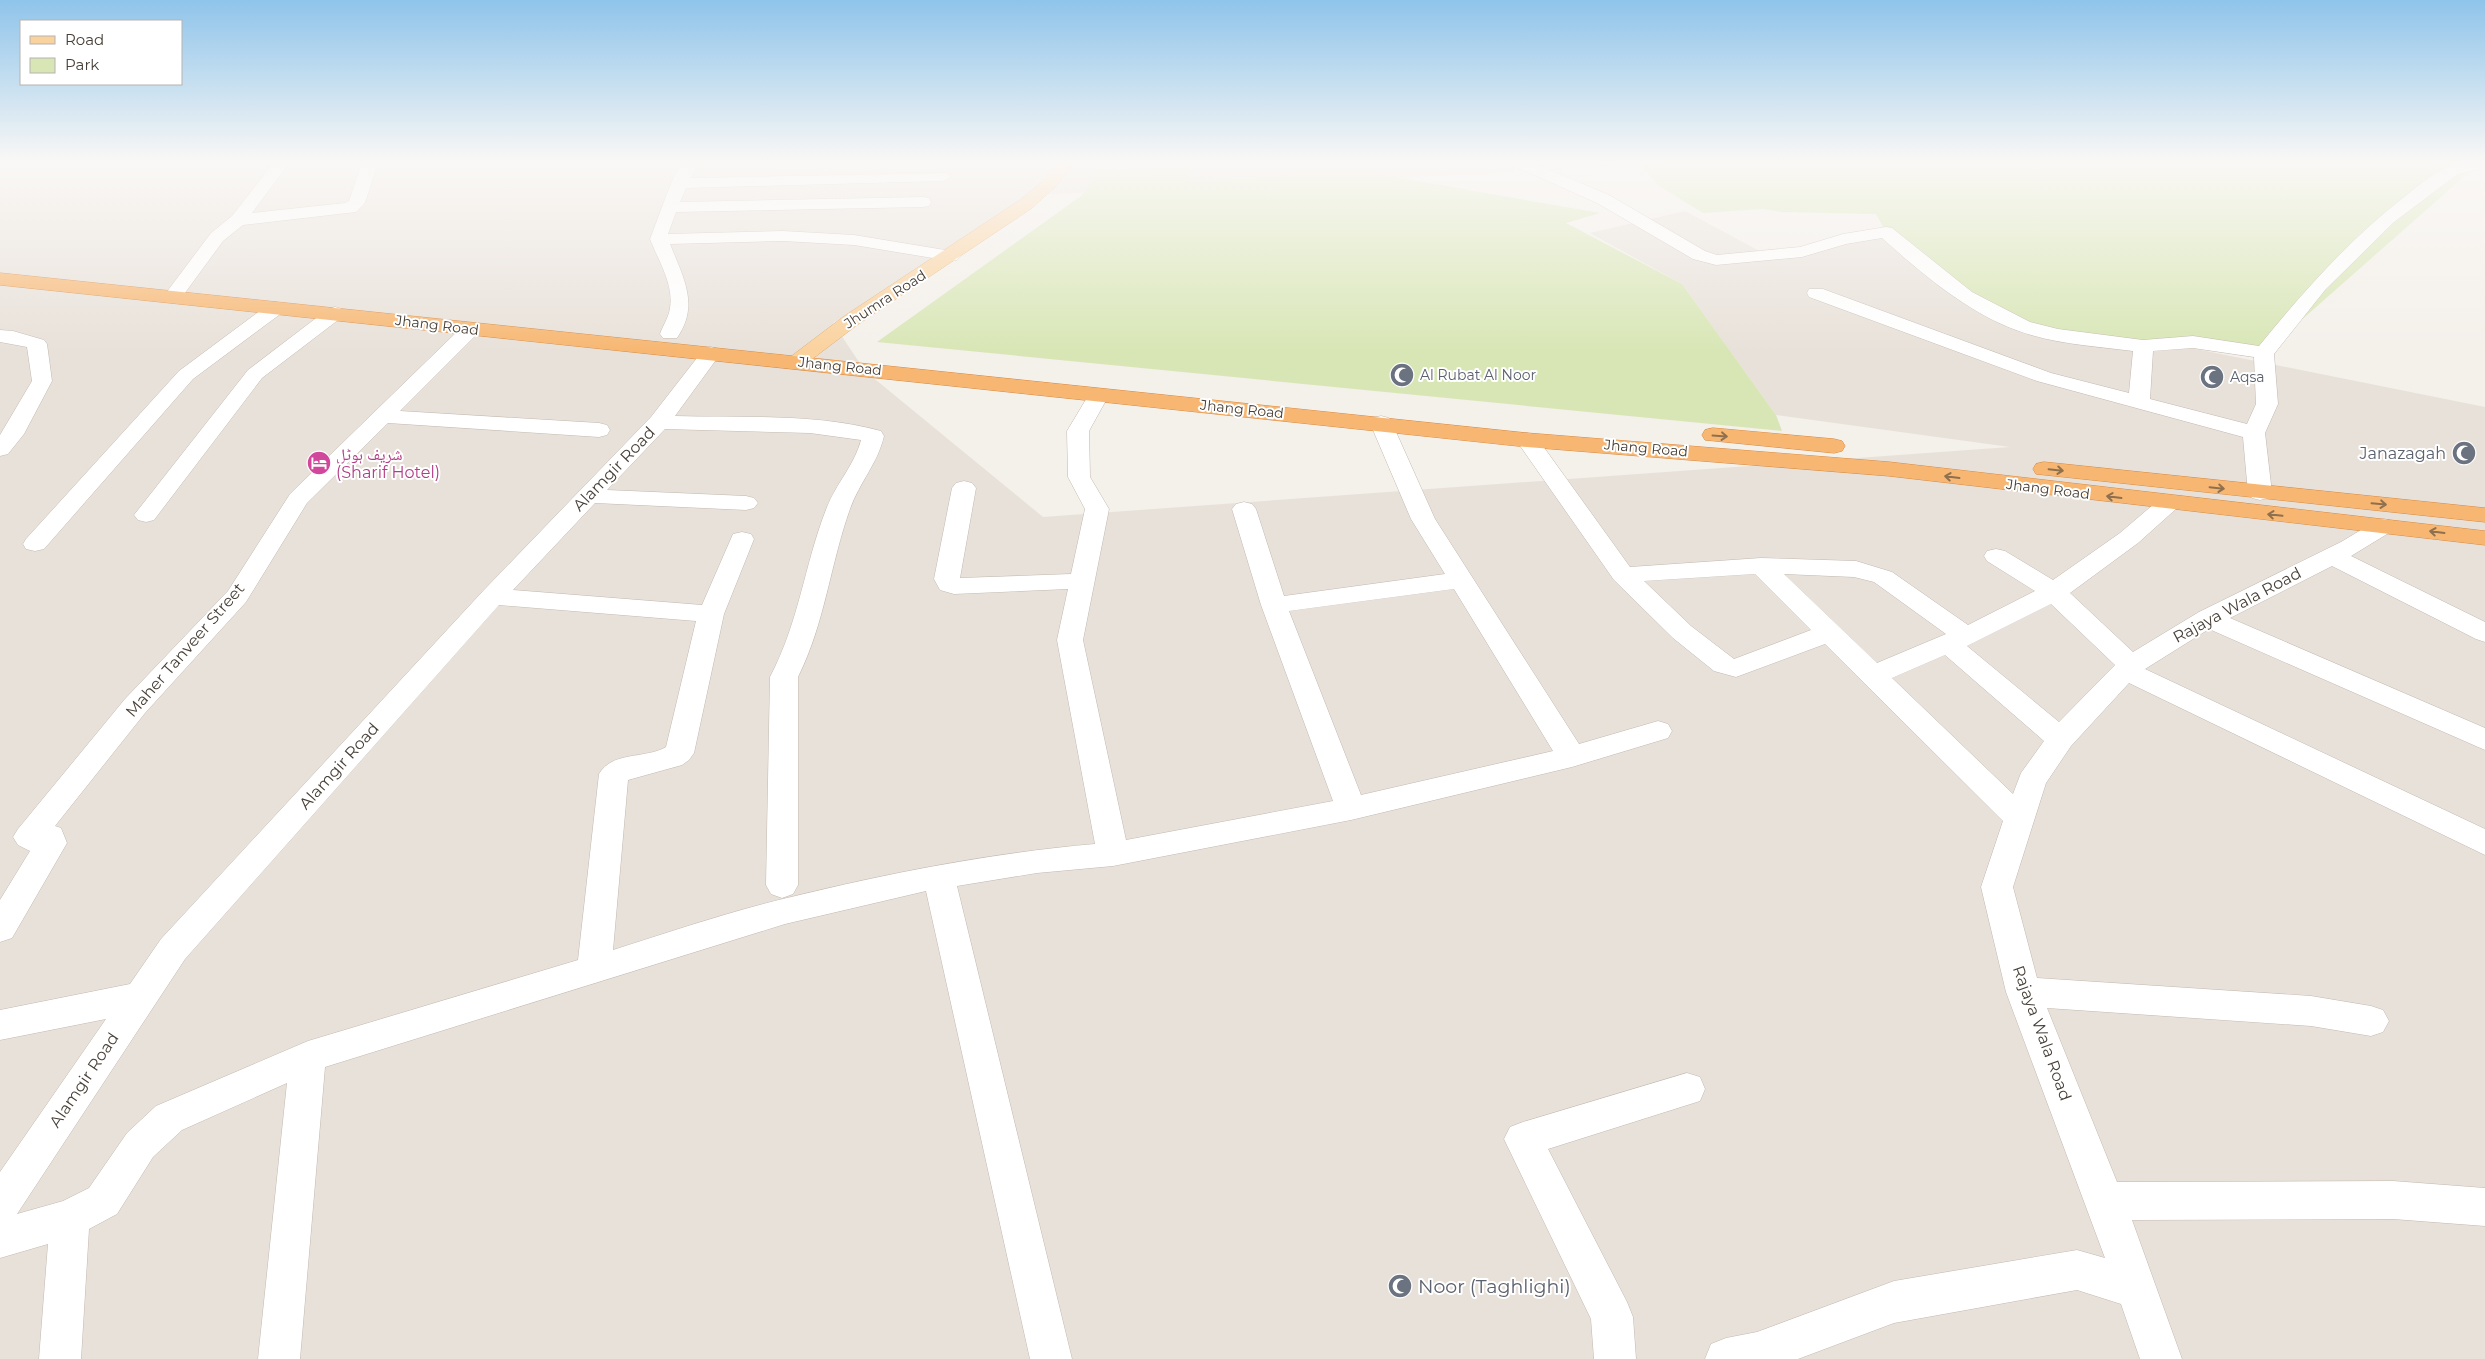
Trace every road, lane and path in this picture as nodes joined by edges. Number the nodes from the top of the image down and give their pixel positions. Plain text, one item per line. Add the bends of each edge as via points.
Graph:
1 (231, 225) edge
2 (660, 225) edge
3 (995, 225) edge
4 (1018, 225) edge
5 (1650, 225) edge
6 (2380, 225) edge
7 (659, 239) junction
8 (950, 256) junction
9 (3, 274) edge
10 (177, 290) junction
11 (1816, 294) dead end
12 (276, 308) junction
13 (335, 313) junction
14 (471, 329) junction
15 (670, 334) junction
16 (0, 336) edge
17 (2143, 346) junction
18 (711, 353) junction
19 (2264, 353) junction
20 (803, 356) junction
21 (832, 358) junction
22 (1098, 395) junction
23 (2139, 404) junction
24 (383, 416) junction
25 (659, 422) junction
26 (1381, 423) junction
27 (599, 430) dead end
28 (2254, 433) junction
29 (1626, 438) junction
30 (1527, 440) junction
31 (0, 450) edge
32 (964, 488) dead end
33 (2260, 493) junction
34 (589, 496) junction
35 (746, 503) dead end
36 (2169, 503) junction
37 (1244, 509) dead end
38 (146, 515) dead end
39 (2485, 515) edge
40 (2384, 526) junction
41 (2485, 538) edge
42 (742, 539) dead end
43 (35, 544) dead end
44 (1996, 556) dead end
45 (2332, 556) junction
46 (1761, 566) junction
47 (1623, 574) junction
48 (1462, 580) junction
49 (1081, 581) junction
50 (2054, 592) junction
51 (493, 596) junction
52 (1274, 605) junction
53 (711, 614) junction
54 (2208, 618) junction
55 (1829, 633) junction
56 (2485, 633) edge
57 (1956, 640) junction
58 (2129, 668) junction
59 (1874, 675) junction
60 (1658, 731) dead end
61 (2061, 739) junction
62 (2485, 740) edge
63 (1572, 757) junction
64 (1351, 809) junction
65 (2019, 818) junction
66 (2485, 843) edge
67 (1113, 854) junction
68 (938, 876) junction
69 (782, 885) dead end
70 (0, 929) edge
71 (594, 970) junction
72 (2023, 992) junction
73 (140, 997) junction
74 (2371, 1021) dead end
75 (0, 1025) edge
76 (308, 1057) junction
77 (1687, 1088) dead end
78 (2105, 1202) junction
79 (0, 1205) edge
80 (2485, 1207) edge
81 (70, 1218) junction
82 (0, 1238) edge
83 (2138, 1289) junction
84 (60, 1359) edge
85 (279, 1359) edge
86 (1051, 1359) edge
87 (1615, 1359) edge
88 (1726, 1359) edge
89 (2160, 1359) edge

1 - 10 street via 217,237
2 - 7 street
3 - 8 main road, Jhumra Road
4 - 21 main road, Jhumra Road
5 - 17 street via 1699,255 1716,260 1802,252 1843,239 1886,232 1965,296 2023,326 2058,335
6 - 19 street via 2318,286
7 - 8 street via 783,236 854,240
7 - 15 street via 677,283 680,306
8 - 20 main road, Jhumra Road
9 - 10 highway, Jhang Road
9 - 10 highway, Jhang Road via 34,267
10 - 12 highway, Jhang Road
10 - 15 highway, Jhang Road via 444,308
11 - 23 street via 2044,377
12 - 13 highway, Jhang Road
12 - 43 street via 186,374
13 - 14 highway, Jhang Road
13 - 38 street via 255,374
14 - 18 highway, Jhang Road
14 - 24 street, Maher Tanveer Street
15 - 20 highway, Jhang Road
16 - 31 street via 37,344 42,381 16,429
17 - 19 street via 2193,342
17 - 23 street
18 - 20 highway, Jhang Road
18 - 25 street, Alamgir Road
19 - 28 street via 2267,404
20 - 21 highway, Jhang Road
21 - 22 highway, Jhang Road
21 - 29 highway, Jhang Road via 1376,408
22 - 26 highway, Jhang Road
22 - 49 street via 1078,431 1079,477 1097,509
23 - 28 street
24 - 27 street
24 - 70 street, Maher Tanveer Street via 298,499 237,596 135,706 29,837 34,840 50,836 51,843
25 - 34 street, Alamgir Road
25 - 69 street via 810,426 873,436 838,507 807,630 784,677
26 - 30 highway, Jhang Road
26 - 48 street via 1423,519
28 - 33 street
29 - 30 highway, Jhang Road
29 -> 33 highway, Jhang Road via 1778,440
36 -> 29 highway, Jhang Road
30 - 47 street
32 - 49 street via 947,579 949,584
33 -> 39 highway, Jhang Road
34 - 35 street
34 - 51 street, Alamgir Road
40 -> 36 highway, Jhang Road
36 - 50 street via 2129,538
37 - 52 street
41 -> 40 highway, Jhang Road
40 - 45 street, Rajaya Wala Road
42 - 53 street
44 - 50 street
45 - 54 street, Rajaya Wala Road
45 - 56 street
46 - 47 street
46 - 55 street
46 - 57 street via 1856,569 1883,577
47 - 55 street via 1682,632 1731,668
48 - 52 street
48 - 63 street
49 - 67 street via 1070,640
50 - 57 street
50 - 58 street
51 - 53 street
51 - 73 street, Alamgir Road via 173,949
52 - 64 street
53 - 71 street via 679,753 668,761 623,768 614,774
54 - 58 street, Rajaya Wala Road
54 - 62 street
55 - 59 street
57 - 59 street
57 - 61 street
58 - 61 street, Rajaya Wala Road
58 - 66 street
59 - 65 street
60 - 63 street
61 - 65 street, Rajaya Wala Road via 2032,781
63 - 64 street
64 - 67 street
65 - 72 street, Rajaya Wala Road via 1997,887
67 - 68 street via 1037,861
68 - 71 street via 785,911
68 - 86 street
71 - 76 street
72 - 74 street via 2311,1011
72 - 78 street, Rajaya Wala Road
73 - 75 street
73 - 79 street, Alamgir Road
76 - 81 street via 169,1118 140,1145 103,1201
76 - 85 street
77 - 87 street via 1523,1139 1612,1317
78 - 80 street via 2393,1200
78 - 83 street, Rajaya Wala Road
81 - 82 street
81 - 84 street
83 - 88 street via 2077,1270 1894,1302 1757,1353
83 - 89 street, Rajaya Wala Road

